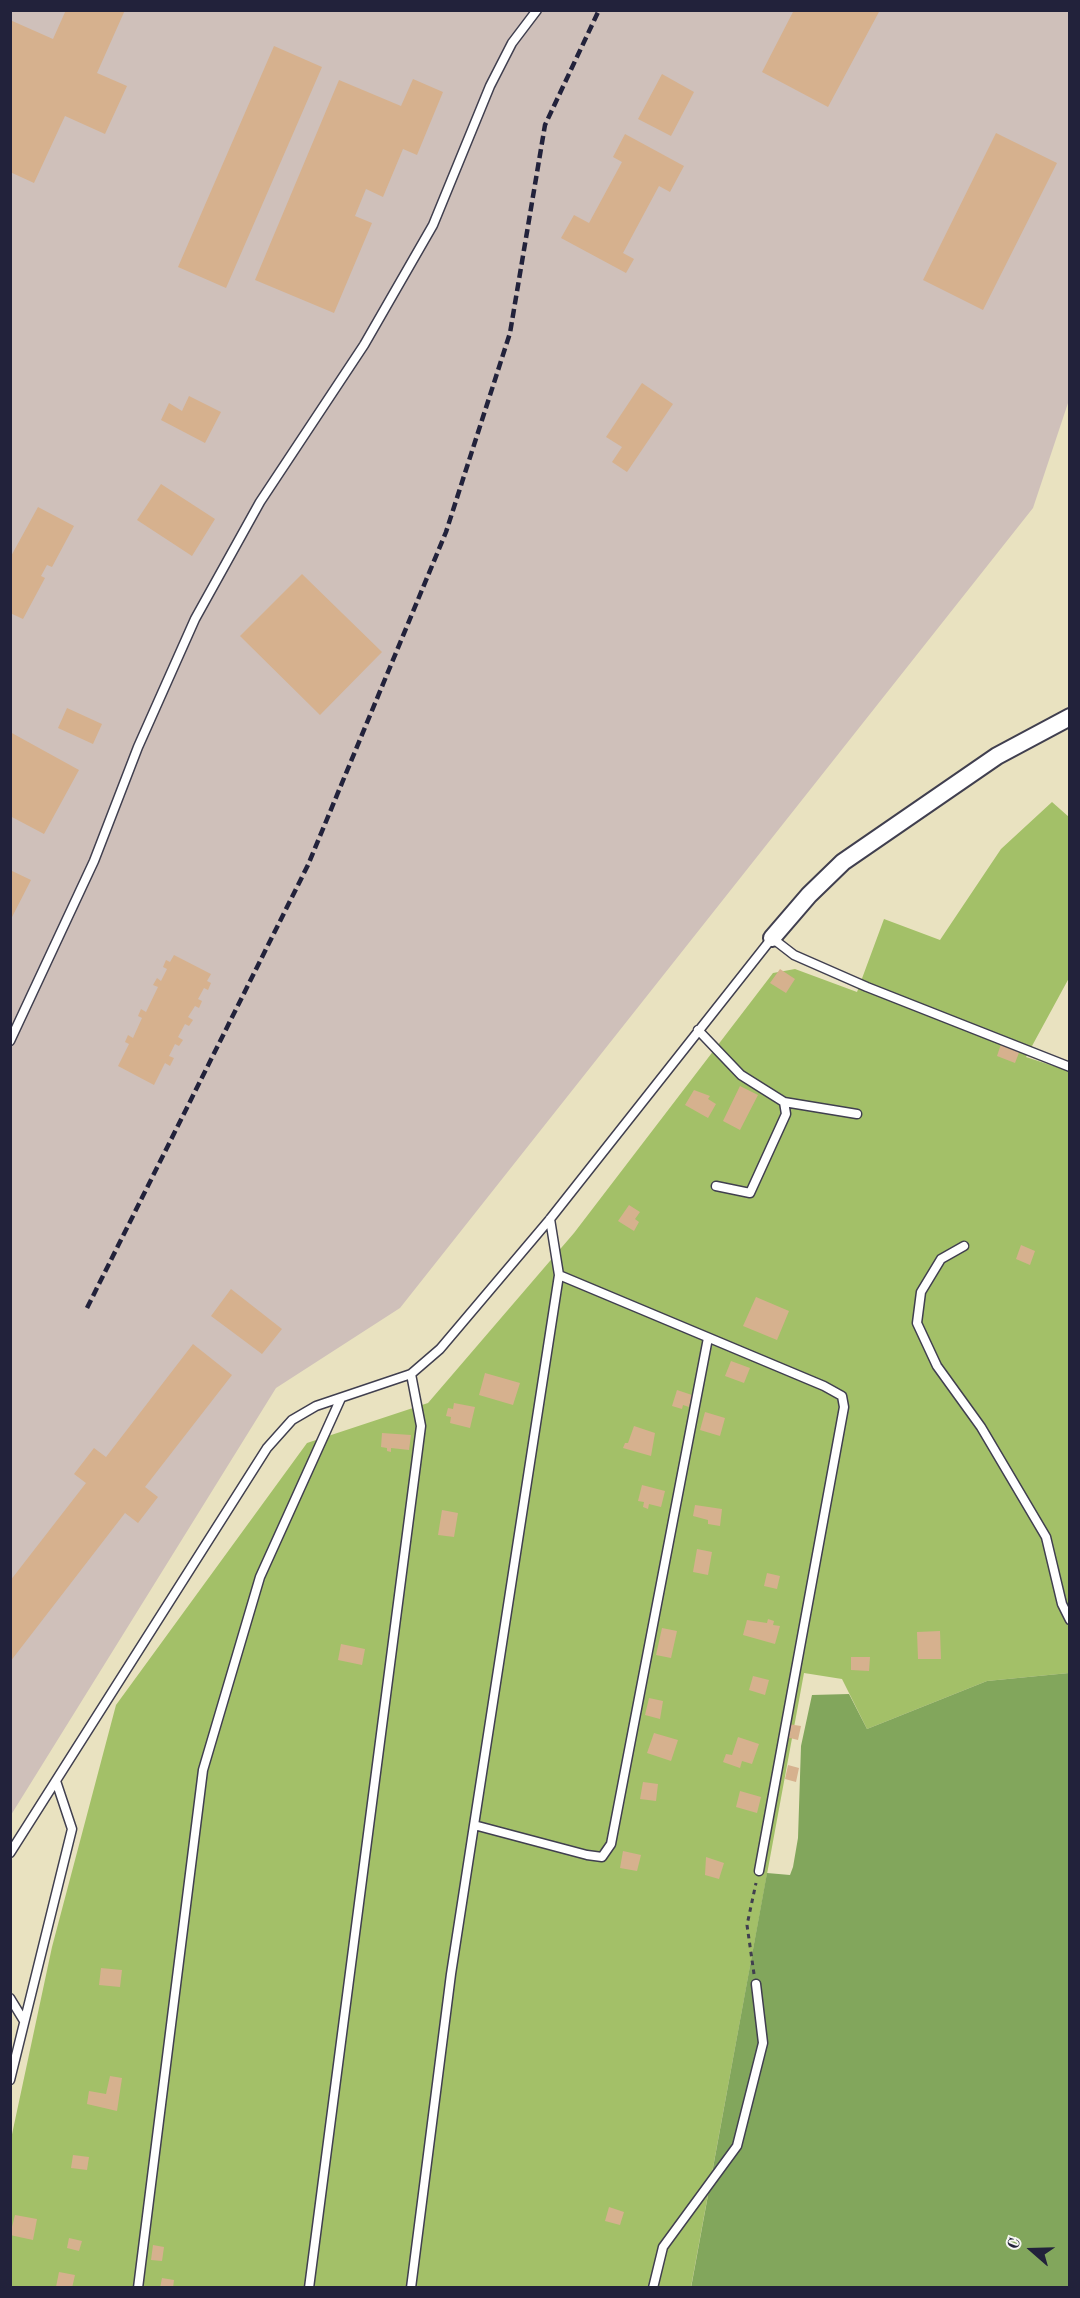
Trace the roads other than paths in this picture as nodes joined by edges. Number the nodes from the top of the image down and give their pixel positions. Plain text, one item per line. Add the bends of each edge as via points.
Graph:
1 (537, 10) edge
2 (1070, 717) edge
3 (772, 938) junction
4 (698, 1030) junction
5 (10, 1041) edge
6 (1070, 1067) edge
7 (784, 1102) junction
8 (857, 1114) dead end
9 (716, 1186) dead end
10 (550, 1219) junction
11 (964, 1246) dead end
12 (559, 1275) junction
13 (708, 1338) junction
14 (411, 1374) junction
15 (341, 1398) junction
16 (1070, 1620) edge
17 (56, 1781) junction
18 (474, 1825) junction
19 (10, 1853) edge
20 (759, 1871) road end
21 (756, 1984) road end
22 (10, 1998) edge
23 (25, 2022) junction
24 (10, 2080) edge
25 (138, 2288) edge
26 (309, 2288) edge
27 (411, 2288) edge
28 (653, 2288) edge

1 - 5 lane via 489,86 433,225 364,345 260,502 195,619 138,747 94,861
2 - 3 street via 997,756 843,862
3 - 4 lane
3 - 6 lane via 794,955 867,987
4 - 7 lane via 741,1075
4 - 10 lane
7 - 8 lane
7 - 9 lane via 786,1114 750,1193
10 - 12 lane
10 - 14 lane via 440,1348
11 - 16 lane via 941,1259 921,1292 917,1323 937,1366 981,1427 1046,1537 1062,1604
12 - 13 lane
12 - 18 lane
13 - 18 lane via 611,1844 602,1857 587,1855
13 - 20 lane via 825,1386 842,1396 844,1407
14 - 15 lane
14 - 26 lane via 421,1426
15 - 17 lane via 292,1420 267,1449
15 - 25 lane via 260,1577 203,1770
17 - 19 lane
17 - 23 lane via 72,1829
18 - 27 lane
21 - 28 lane via 764,2043 737,2146 663,2247
22 - 23 lane
23 - 24 lane

